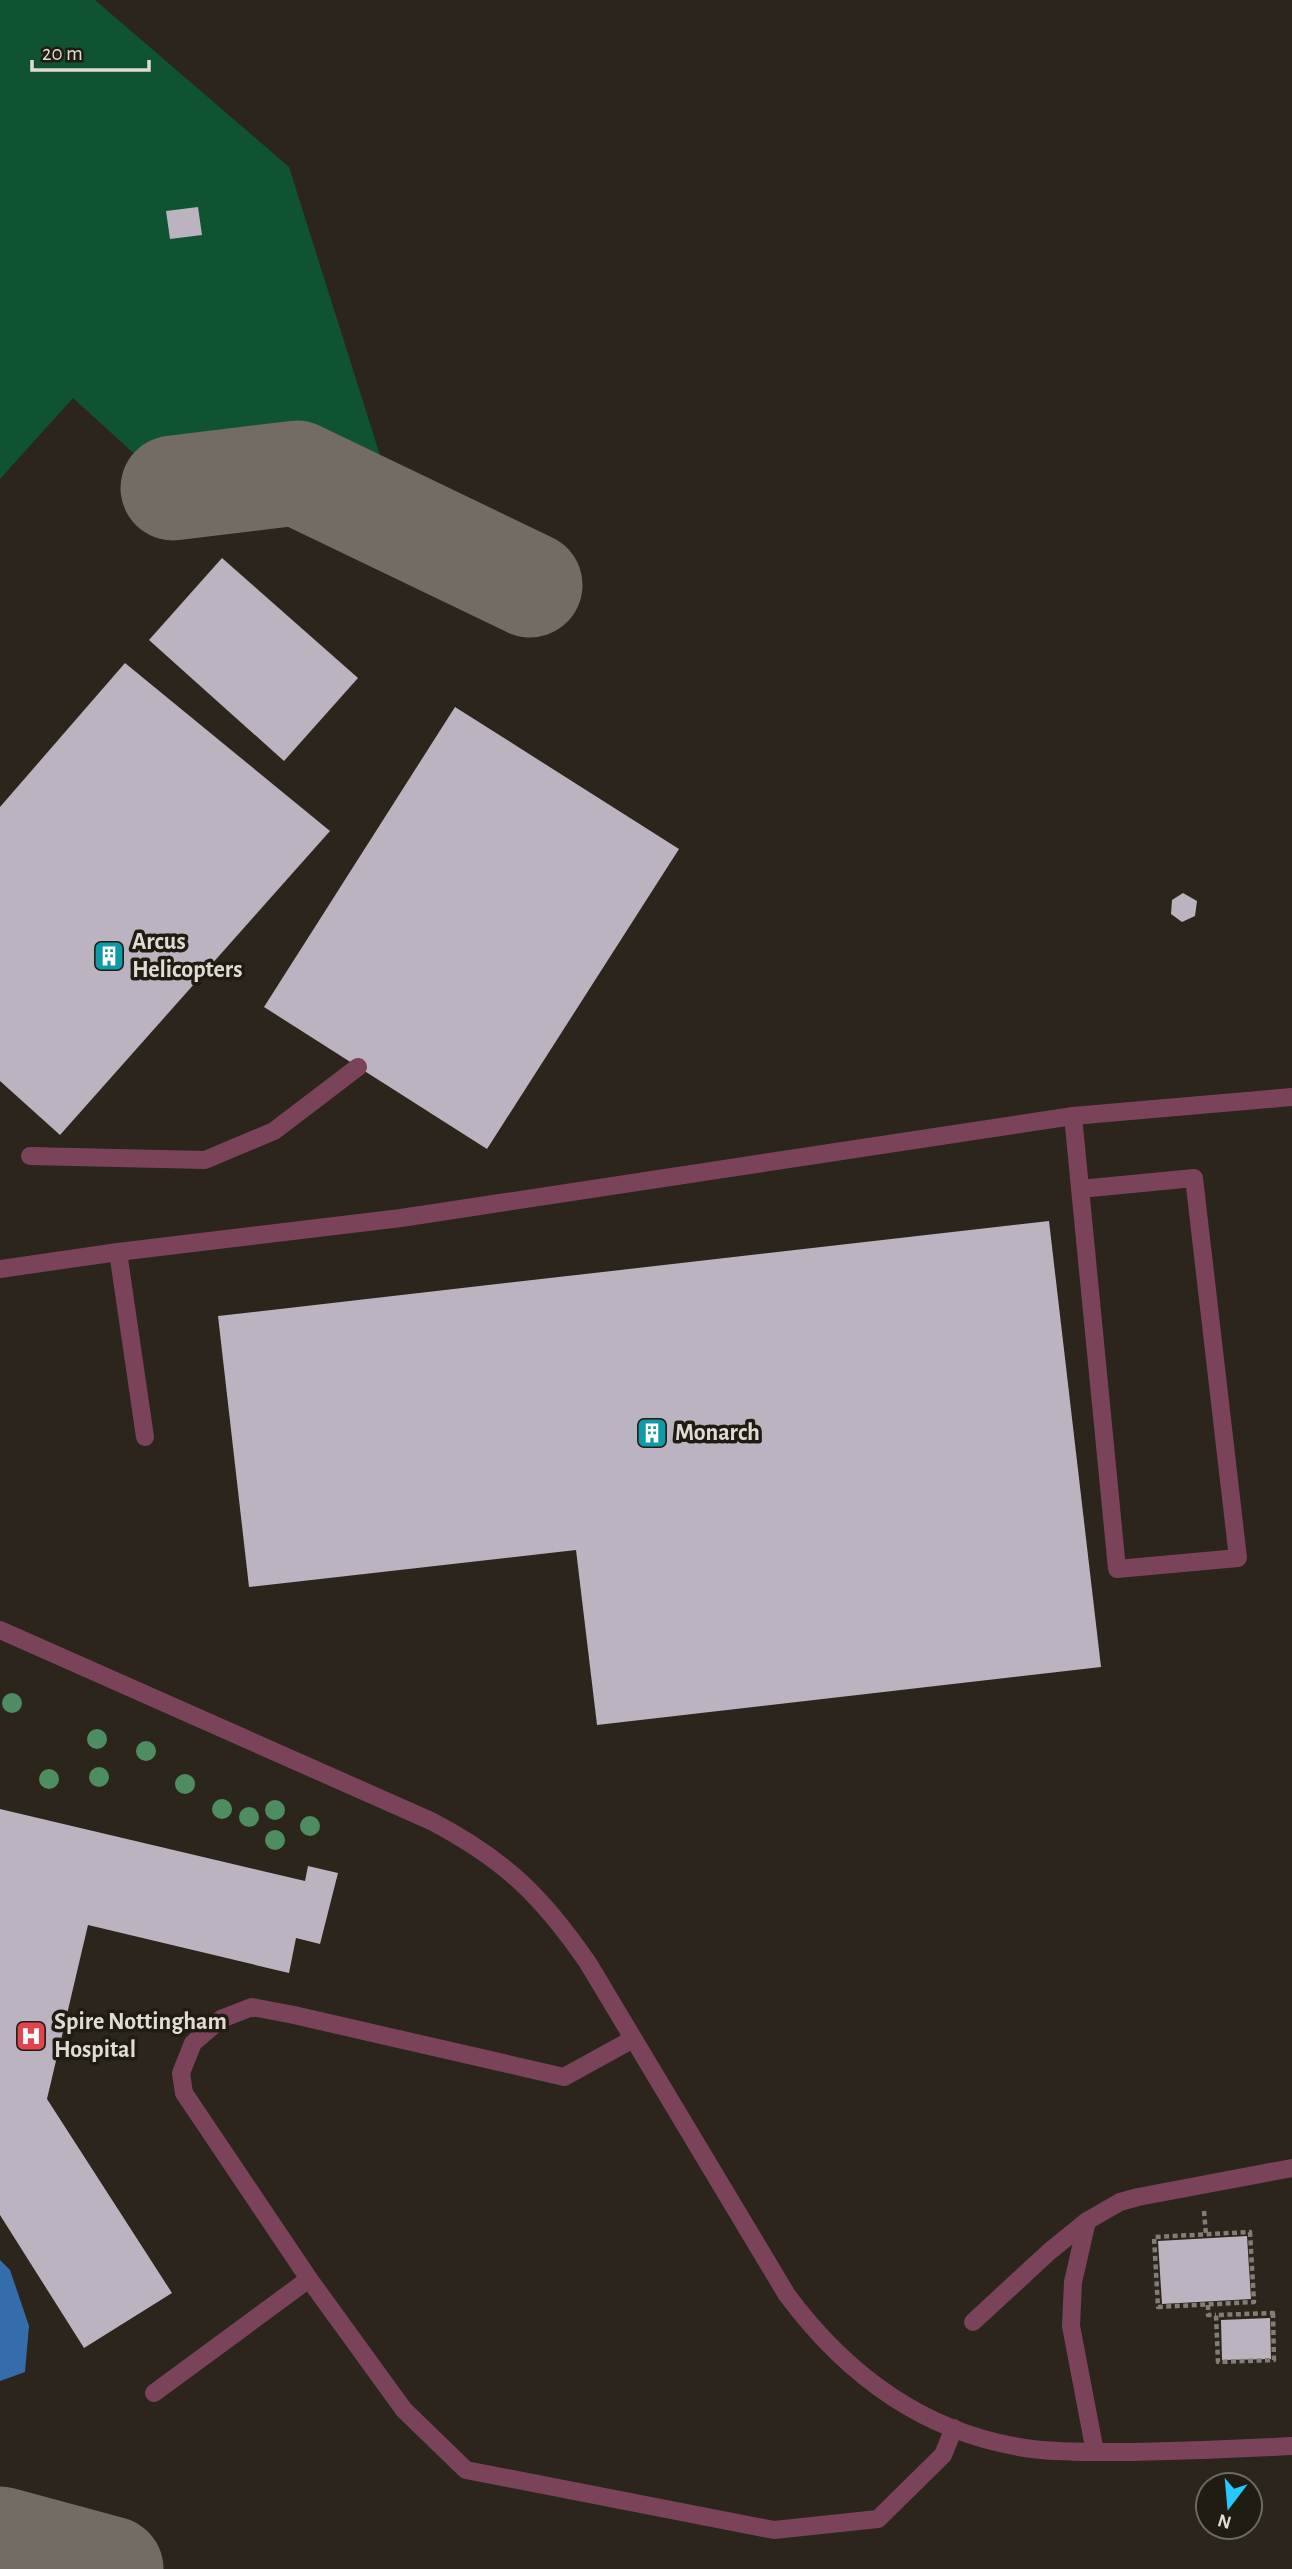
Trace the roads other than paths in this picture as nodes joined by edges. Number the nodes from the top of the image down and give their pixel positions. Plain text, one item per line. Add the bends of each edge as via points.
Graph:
1 (358, 1067) dead end
2 (1292, 1097) edge
3 (1073, 1116) junction
4 (30, 1156) dead end
5 (1080, 1188) junction
6 (118, 1252) junction
7 (0, 1269) edge
8 (145, 1437) dead end
9 (0, 1630) edge
10 (633, 2039) junction
11 (1292, 2168) edge
12 (1087, 2221) junction
13 (309, 2279) junction
14 (973, 2322) dead end
15 (154, 2393) dead end
16 (954, 2428) junction
17 (1292, 2446) edge
18 (1095, 2452) junction

1 - 4 lane via 274,1131 205,1160
2 - 3 lane
3 - 5 lane
3 - 6 lane via 401,1218
5 - 5 lane via 1117,1569 1238,1558 1194,1178
6 - 7 lane
6 - 8 lane
9 - 10 lane via 412,1812 476,1846 518,1877 552,1913
10 - 13 lane via 564,2077 252,2007 221,2019 193,2043 181,2073 184,2093
10 - 16 lane via 806,2320 845,2362 888,2396
11 - 12 lane via 1138,2197
12 - 14 lane
12 - 18 lane via 1073,2282 1071,2326
13 - 15 lane
13 - 16 lane via 404,2410 466,2470 774,2530 878,2519 943,2455
16 - 18 lane via 1018,2446
17 - 18 lane

